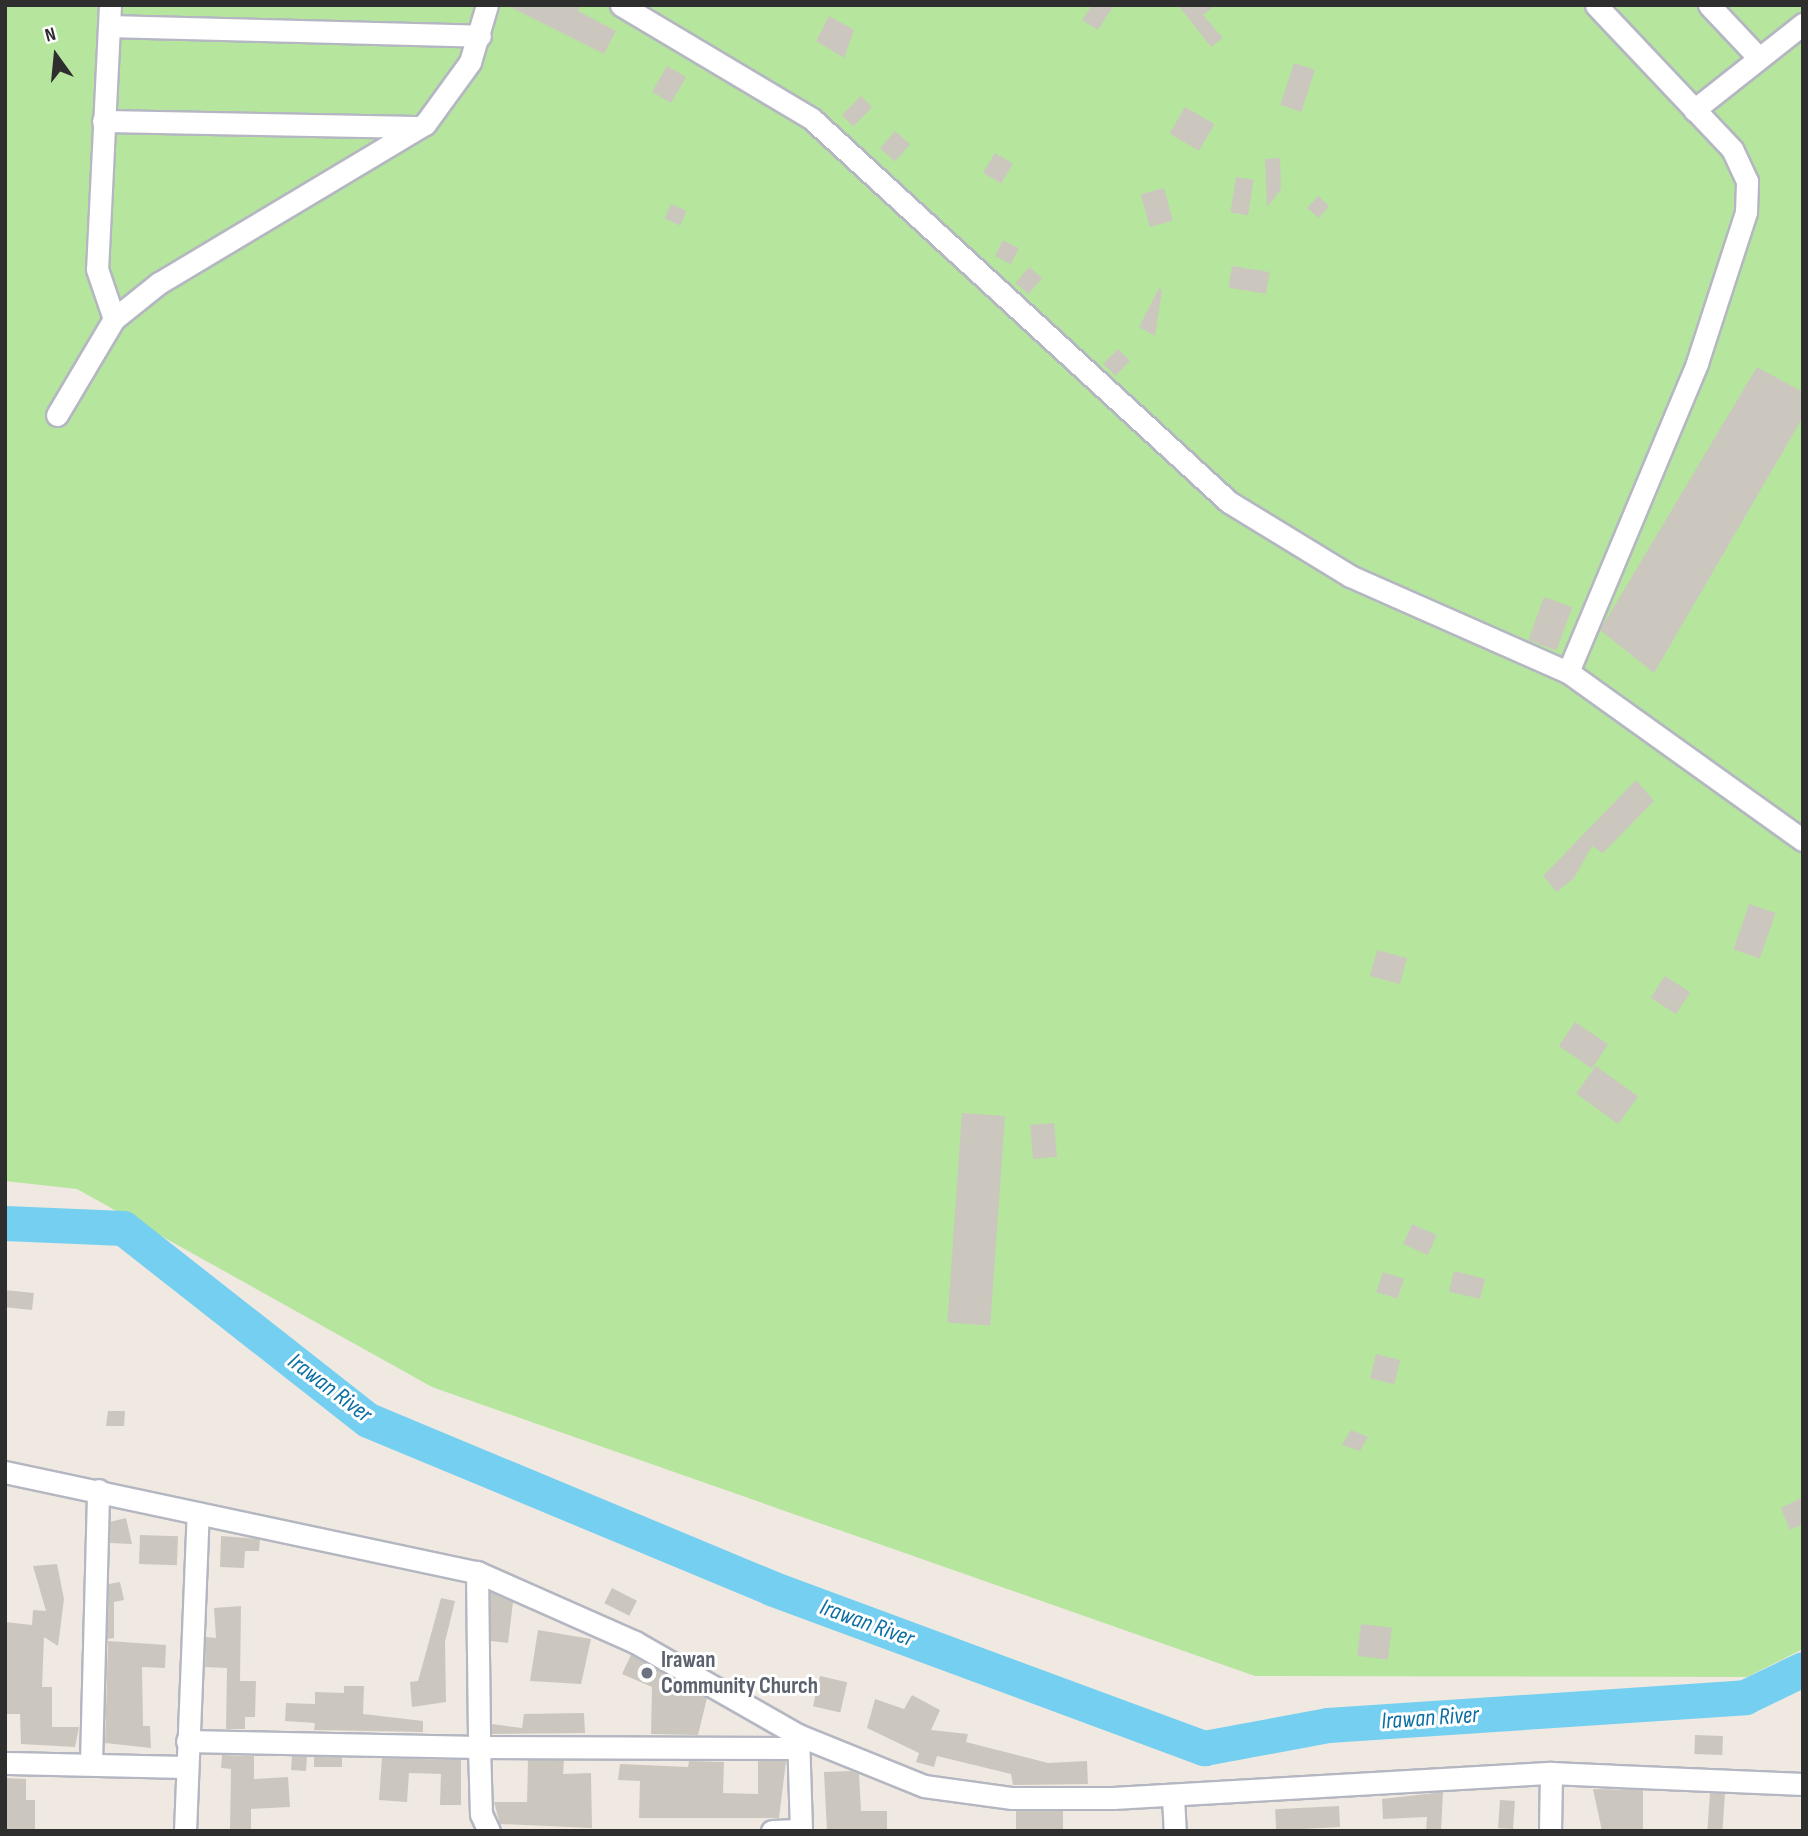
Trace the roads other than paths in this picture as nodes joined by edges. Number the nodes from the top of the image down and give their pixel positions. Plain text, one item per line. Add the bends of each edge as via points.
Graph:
1 (487, 5) edge
2 (621, 5) edge
3 (1596, 5) edge
4 (1709, 5) edge
5 (110, 16) edge
6 (1803, 24) edge
7 (480, 36) junction
8 (1759, 58) junction
9 (1694, 110) junction
10 (103, 121) junction
11 (418, 127) junction
12 (114, 319) junction
13 (57, 415) dead end
14 (1568, 672) junction
15 (1803, 840) edge
16 (5, 1472) edge
17 (98, 1490) junction
18 (198, 1513) junction
19 (477, 1572) junction
20 (187, 1741) junction
21 (797, 1742) junction
22 (479, 1746) junction
23 (91, 1762) junction
24 (5, 1763) edge
25 (186, 1767) junction
26 (1551, 1773) junction
27 (1803, 1784) edge
28 (1173, 1797) junction
29 (801, 1830) edge
30 (185, 1831) edge
31 (489, 1831) edge
32 (772, 1831) edge
33 (1175, 1831) edge
34 (1550, 1831) edge

1 - 7 street
2 - 14 street via 812,119 1229,502 1350,576
3 - 9 street
4 - 8 street
5 - 7 street
5 - 10 street
6 - 8 street
7 - 11 street via 470,62
8 - 9 street
9 - 14 street via 1742,165 1746,212 1697,363
10 - 11 street
10 - 12 street via 97,269
11 - 12 street via 159,283
12 - 13 street
14 - 15 street
16 - 17 street
17 - 18 street
17 - 23 street
18 - 19 street
18 - 20 street
19 - 21 street via 624,1637
19 - 22 street
20 - 22 street
20 - 25 street
21 - 22 street
21 - 28 street via 924,1786 1012,1798
21 - 29 street
22 - 31 street via 481,1814
23 - 24 street
23 - 25 street
25 - 30 street
26 - 27 street
26 - 28 street
26 - 34 street
28 - 33 street
29 - 32 street

